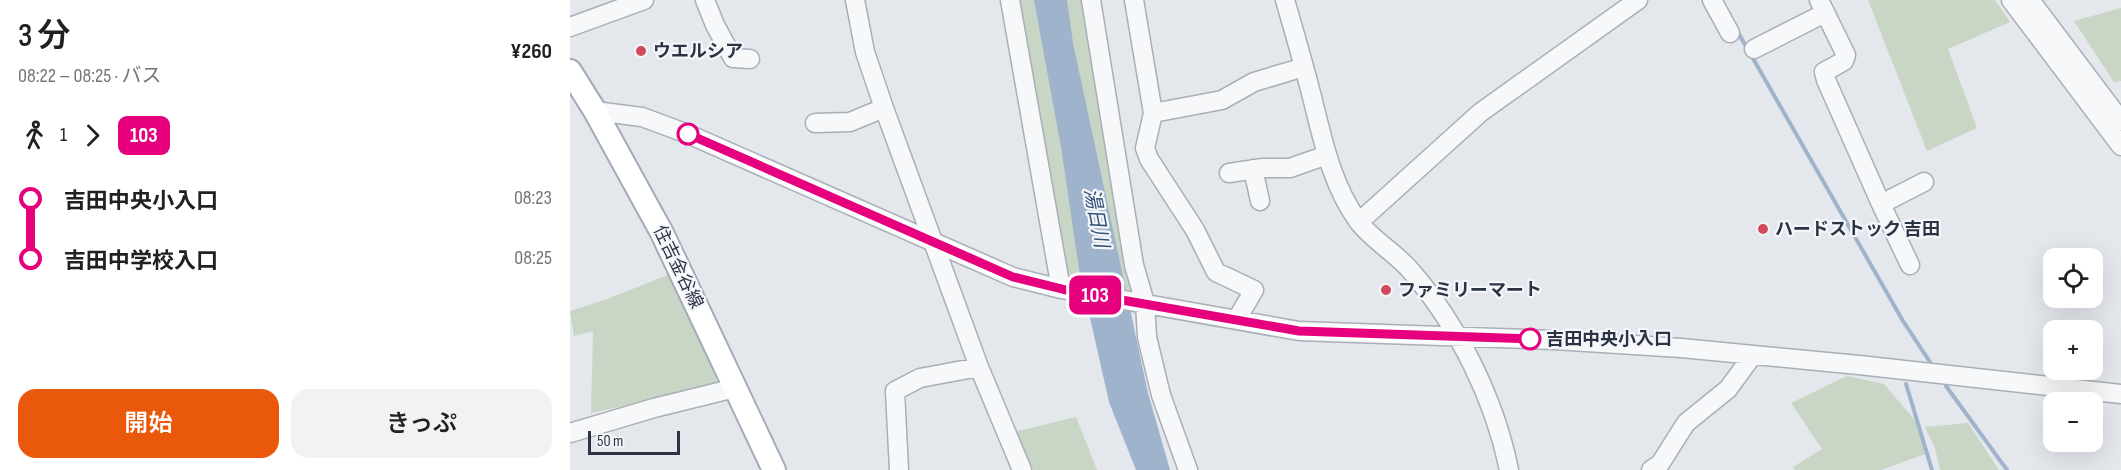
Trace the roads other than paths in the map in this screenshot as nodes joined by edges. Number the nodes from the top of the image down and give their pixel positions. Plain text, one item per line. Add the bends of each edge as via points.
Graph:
1 (644, 0) edge
2 (705, 0) edge
3 (855, 0) edge
4 (1010, 0) edge
5 (1090, 0) edge
6 (1134, 0) edge
7 (1285, 0) edge
8 (1638, 0) edge
9 (1712, 0) edge
10 (2011, 0) edge
11 (2030, 0) edge
12 (1822, 7) edge
13 (570, 27) edge
14 (1730, 33) dead end
15 (1754, 49) dead end
16 (750, 59) dead end
17 (1304, 67) junction
18 (570, 71) edge
19 (884, 108) junction
20 (595, 111) junction
21 (1153, 112) junction
22 (2121, 121) edge
23 (815, 123) dead end
24 (2121, 146) edge
25 (1327, 155) junction
26 (1253, 169) junction
27 (1229, 173) dead end
28 (1924, 182) dead end
29 (1260, 201) dead end
30 (1881, 204) junction
31 (1359, 222) junction
32 (933, 242) junction
33 (1910, 265) dead end
34 (1065, 290) junction
35 (1145, 303) junction
36 (1237, 319) junction
37 (1458, 336) junction
38 (1753, 355) junction
39 (979, 367) junction
40 (735, 388) junction
41 (2121, 394) edge
42 (570, 433) edge
43 (774, 470) edge
44 (899, 470) edge
45 (1022, 470) edge
46 (1188, 470) edge
47 (1509, 470) edge
48 (1651, 470) edge

1 - 13 street
2 - 16 street via 733,58
3 - 19 street via 865,52
4 - 34 street
5 - 35 street via 1134,265
6 - 21 street
7 - 17 street
8 - 31 street via 1481,112
9 - 14 street
10 - 24 street
11 - 22 street
12 - 15 street
12 - 30 street via 1846,55 1844,61 1824,72 1826,80
17 - 21 street via 1254,82 1222,100
17 - 25 street
18 - 20 main road, 住吉金谷線
19 - 23 street via 850,122
19 - 32 street
20 - 32 street via 642,117 688,134
20 - 40 main road, 住吉金谷線 via 662,233
21 - 36 street via 1145,148 1149,159 1195,230 1216,272 1254,290
25 - 26 street via 1290,168
25 - 31 street
26 - 27 street
26 - 29 street
28 - 30 street
30 - 33 street
31 - 37 street via 1410,269
32 - 34 street via 1013,277
32 - 39 street
34 - 35 street
35 - 36 street
35 - 46 street via 1147,337 1161,395
36 - 37 street via 1299,331
37 - 38 street
37 - 47 street via 1493,413
38 - 41 street
38 - 48 street via 1728,389 1686,423 1660,464
39 - 44 street via 920,378 895,392
39 - 45 street
40 - 42 street
40 - 43 main road, 住吉金谷線

